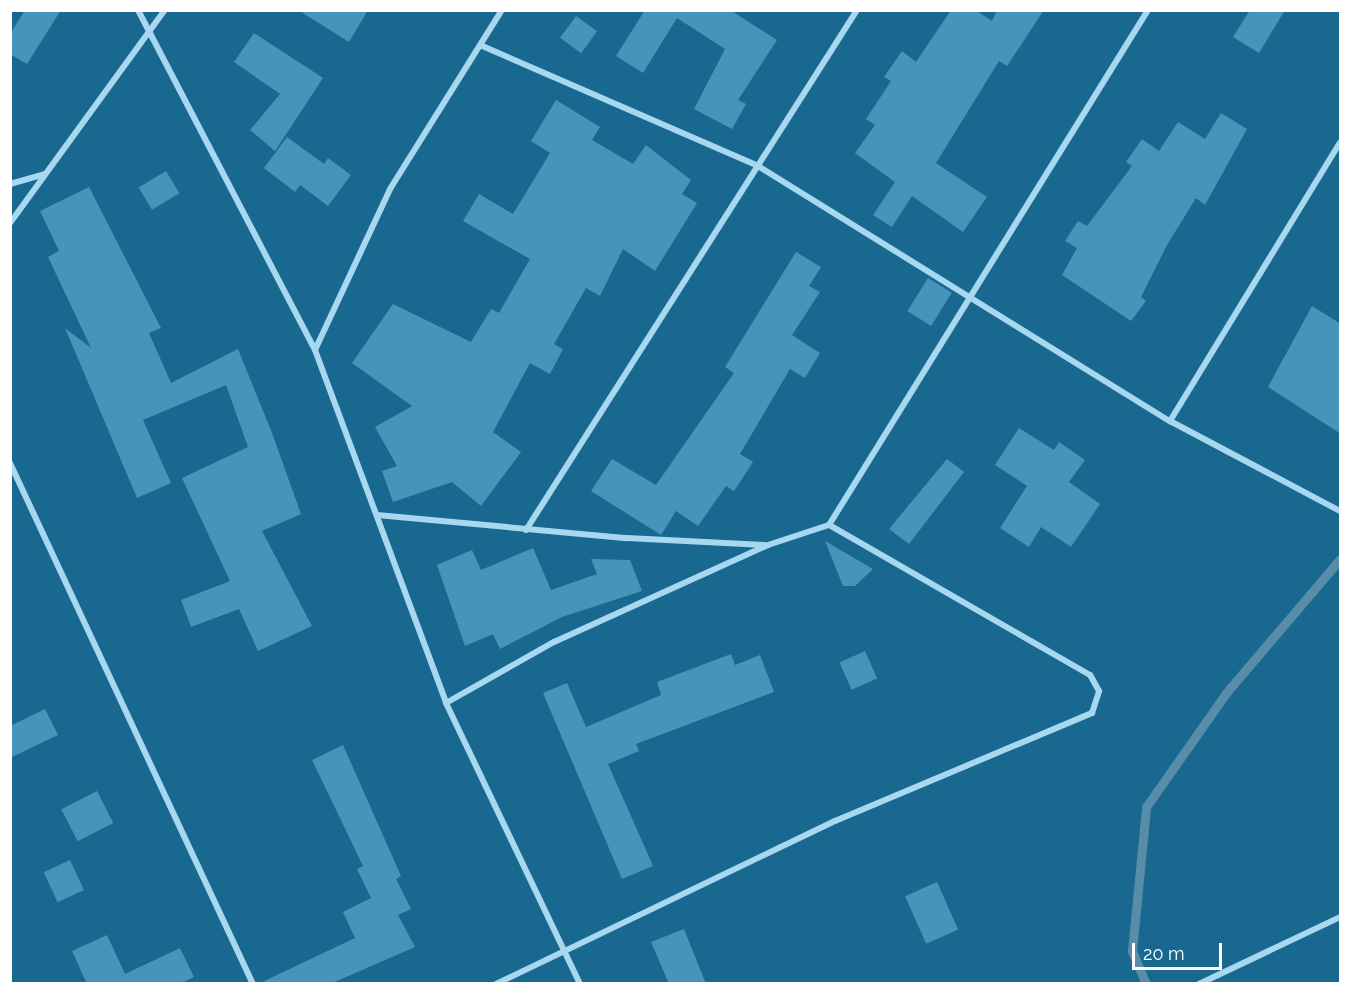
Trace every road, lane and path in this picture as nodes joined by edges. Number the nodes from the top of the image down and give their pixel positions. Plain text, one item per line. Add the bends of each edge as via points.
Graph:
1 (138, 10) edge
2 (165, 10) edge
3 (502, 10) edge
4 (857, 10) edge
5 (1148, 10) edge
6 (149, 34) junction
7 (480, 45) junction
8 (1341, 143) edge
9 (758, 166) junction
10 (46, 174) junction
11 (10, 184) edge
12 (10, 223) edge
13 (975, 296) junction
14 (315, 350) junction
15 (1170, 421) junction
16 (10, 463) edge
17 (1341, 511) edge
18 (377, 515) junction
19 (829, 525) junction
20 (526, 530) junction
21 (768, 545) junction
22 (446, 703) junction
23 (1341, 918) edge
24 (565, 950) junction
25 (253, 984) edge
26 (496, 984) edge
27 (580, 984) edge
28 (1199, 984) edge

1 - 6 street
2 - 6 street
3 - 7 street
4 - 9 street
5 - 13 street
6 - 10 street
6 - 14 street
7 - 9 street
7 - 14 street via 390,189
8 - 15 street
9 - 13 street
9 - 20 street
10 - 11 street
10 - 12 street
13 - 15 street
13 - 19 street
14 - 18 street
15 - 17 street
16 - 25 street
18 - 20 street
18 - 22 street
19 - 21 street
19 - 24 street via 1090,675 1099,691 1092,713 835,821
20 - 21 street
21 - 22 street via 554,642
22 - 24 street
23 - 28 street
24 - 26 street
24 - 27 street

